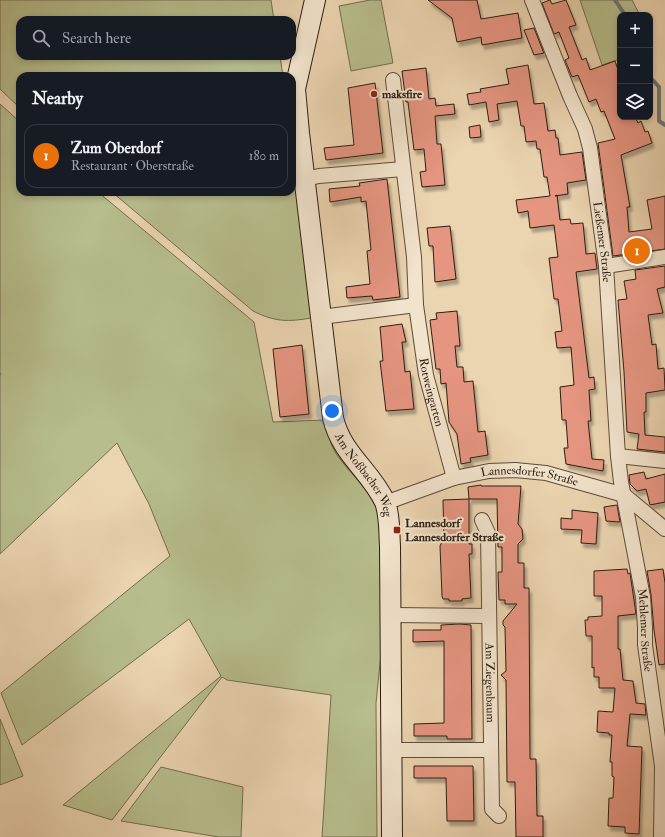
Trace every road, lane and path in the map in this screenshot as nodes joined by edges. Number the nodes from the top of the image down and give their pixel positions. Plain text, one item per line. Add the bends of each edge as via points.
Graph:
1 (315, 0) edge
2 (532, 0) edge
3 (393, 80) dead end
4 (296, 85) edge
5 (296, 98) edge
6 (403, 169) junction
7 (305, 179) junction
8 (665, 257) edge
9 (606, 266) junction
10 (416, 305) junction
11 (321, 317) junction
12 (618, 456) junction
13 (665, 461) edge
14 (454, 478) junction
15 (624, 495) junction
16 (385, 503) junction
17 (482, 520) dead end
18 (665, 529) edge
19 (391, 615) junction
20 (489, 616) junction
21 (391, 750) junction
22 (490, 750) junction
23 (499, 816) dead end
24 (392, 837) edge
25 (661, 837) edge

1 - 4 street, Am Noßbacher Weg
2 - 9 street, Ließemer Straße via 585,129 590,148
3 - 6 street, Rotweingarten
5 - 7 street, Am Noßbacher Weg
6 - 7 street
6 - 10 street, Rotweingarten via 414,257
7 - 11 street, Am Noßbacher Weg
8 - 9 street
9 - 12 street, Ließemer Straße
10 - 11 street
10 - 14 street, Rotweingarten via 426,375
11 - 16 street, Am Noßbacher Weg via 332,418 337,434
12 - 13 street
12 - 15 street, Ließemer Straße
14 - 15 street, Lannesdorfer Straße via 489,471 546,473
14 - 16 street, Lannesdorfer Straße
15 - 18 street, Lannesdorfer Straße
15 - 25 street, Mehlemer Straße via 643,597 645,645 662,766
16 - 19 street, Am Noßbacher Weg via 390,546
17 - 20 street, Am Ziegenbaum via 488,533
19 - 20 street
19 - 21 street, Am Noßbacher Weg
20 - 22 street, Am Ziegenbaum
21 - 22 street
21 - 24 street, Am Noßbacher Weg
22 - 23 street, Am Ziegenbaum via 492,809

